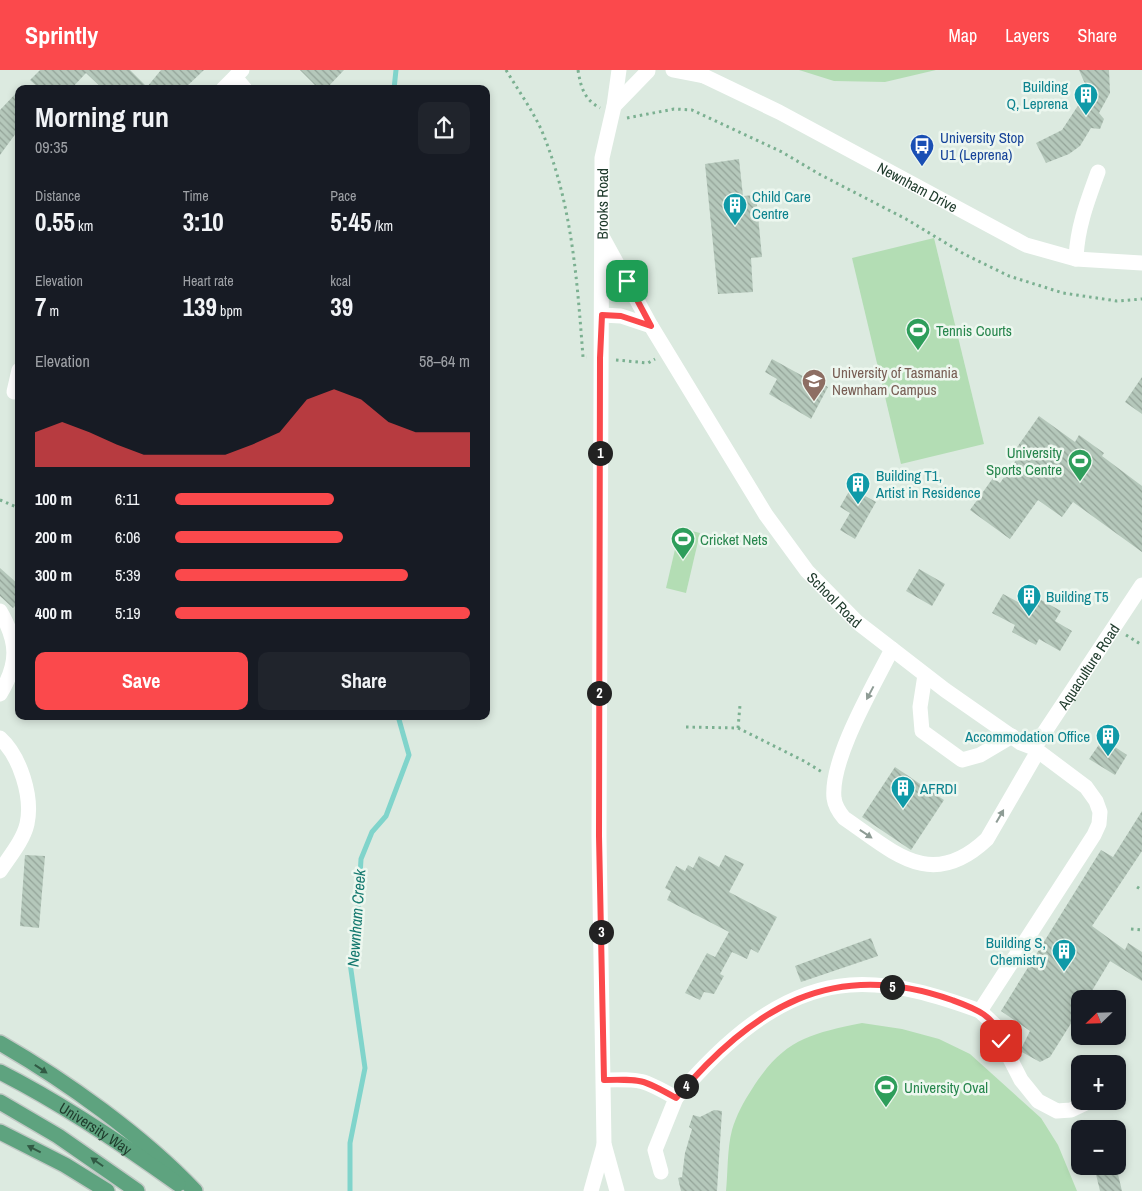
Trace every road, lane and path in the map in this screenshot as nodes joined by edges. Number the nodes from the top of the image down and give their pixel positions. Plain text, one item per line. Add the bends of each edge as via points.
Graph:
1 (506, 70) edge
2 (578, 70) edge
3 (619, 70) edge
4 (632, 70) edge
5 (649, 70) edge
6 (673, 70) edge
7 (700, 73) edge
8 (613, 111) junction
9 (1098, 172) dead end
10 (602, 236) junction
11 (1076, 259) junction
12 (1142, 263) edge
13 (1142, 299) edge
14 (602, 315) junction
15 (651, 326) junction
16 (667, 352) junction
17 (600, 358) junction
18 (15, 388) edge
19 (14, 392) dead end
20 (0, 500) edge
21 (15, 506) edge
22 (1142, 585) edge
23 (0, 611) edge
24 (892, 649) junction
25 (925, 674) junction
26 (0, 694) edge
27 (740, 705) dead end
28 (686, 727) dead end
29 (738, 728) junction
30 (1012, 736) junction
31 (0, 738) edge
32 (1036, 750) junction
33 (836, 782) junction
34 (0, 871) edge
35 (1137, 887) dead end
36 (1142, 890) edge
37 (1131, 929) dead end
38 (1142, 930) edge
39 (980, 1010) junction
40 (0, 1043) edge
41 (0, 1072) edge
42 (604, 1080) junction
43 (676, 1098) junction
44 (0, 1102) edge
45 (1071, 1109) edge
46 (0, 1132) edge
47 (604, 1144) junction
48 (661, 1172) dead end
49 (107, 1191) edge
50 (137, 1191) edge
51 (187, 1191) edge
52 (195, 1191) edge
53 (591, 1191) edge
54 (617, 1191) edge

1 - 17 path via 532,112 558,176 569,219 584,357
2 - 8 path via 587,99
3 - 8 street, Brooks Road
4 - 5 street
5 - 8 street
6 - 7 street, Newnham Drive
7 - 11 street, Newnham Drive via 1026,245
8 - 10 street, Brooks Road via 602,158
8 - 13 path via 631,119 674,110 692,110 782,152 1009,276 1063,293 1117,301
9 - 11 street via 1080,220
10 - 14 street, Brooks Road
10 - 15 street, School Road
11 - 12 street, Newnham Drive
14 - 15 street via 621,316
14 - 17 street, Brooks Road
15 - 16 street, School Road
16 - 17 path via 648,363
16 - 24 street, School Road via 785,542 833,599
17 - 42 street, Brooks Road via 599,836
18 - 19 street
20 - 21 path
22 - 32 street, Aquaculture Road
23 - 26 street via 14,644 14,662
24 - 25 street, School Road
24 -> 33 street, Aquaculture Road via 853,724
25 - 30 street, School Road
25 - 30 street via 920,708 922,731 962,760 980,755
27 - 29 path
28 - 29 path
29 - 33 path via 804,760
30 - 32 street, School Road
31 - 34 street via 14,755 28,808 27,824 21,838
33 -> 32 street, Aquaculture Road via 834,797 837,810 844,818 913,863 946,863 976,849 987,839
32 - 39 street, School Road via 1077,780 1096,801 1099,818 1094,835
35 - 36 path
37 - 38 path
39 - 43 street via 899,987 849,985 807,994 770,1012 731,1040 702,1066
39 - 45 street via 999,1029 1001,1041 1021,1080 1038,1101 1057,1111
40 -> 52 main road via 61,1082 146,1145
41 - 51 main road, University Way via 39,1092 131,1150
42 - 43 street via 646,1081
42 - 47 street, Brooks Road
43 - 48 street via 655,1150
50 -> 44 main road, University Way via 58,1136
49 -> 46 main road
47 - 53 street, Brooks Road
47 - 54 street, Brooks Road

